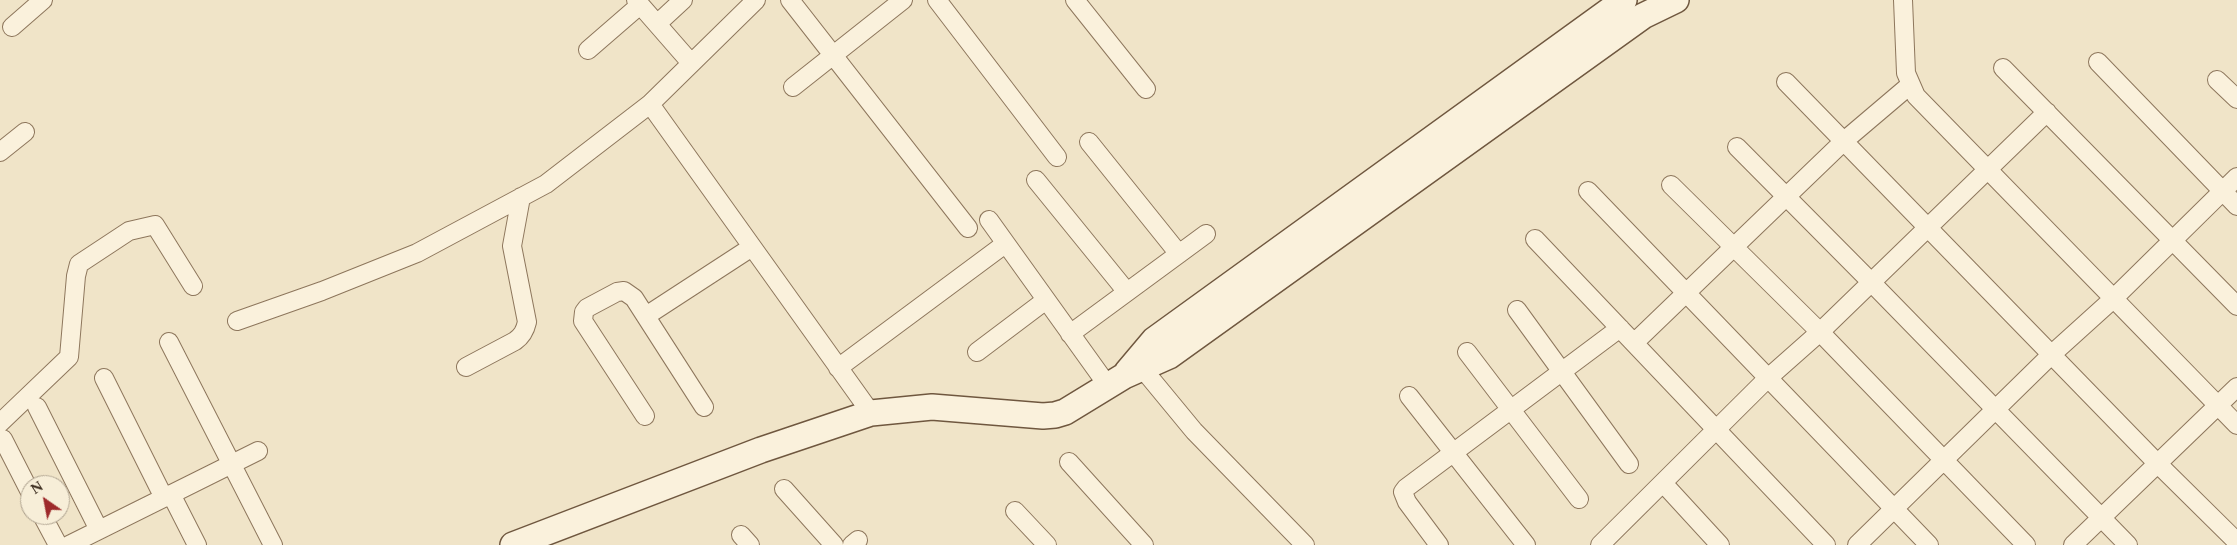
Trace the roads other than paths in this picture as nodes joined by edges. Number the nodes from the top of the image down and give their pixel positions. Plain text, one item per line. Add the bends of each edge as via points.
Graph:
1 (42, 0) edge
2 (683, 0) edge
3 (756, 0) edge
4 (790, 0) edge
5 (903, 0) edge
6 (937, 0) edge
7 (1075, 0) edge
8 (1672, 0) edge
9 (1903, 0) edge
10 (638, 2) edge
11 (1632, 5) edge
12 (657, 24) junction
13 (12, 27) dead end
14 (588, 50) dead end
15 (833, 56) junction
16 (2098, 62) dead end
17 (692, 64) junction
18 (2003, 68) dead end
19 (2217, 80) dead end
20 (1786, 82) dead end
21 (1910, 85) junction
22 (793, 88) dead end
23 (1146, 89) dead end
24 (2237, 100) edge
25 (650, 104) junction
26 (2047, 112) junction
27 (25, 132) dead end
28 (1844, 141) junction
29 (1089, 142) dead end
30 (1736, 147) dead end
31 (0, 152) edge
32 (1056, 157) dead end
33 (1987, 169) junction
34 (2237, 177) edge
35 (1036, 180) dead end
36 (1671, 185) dead end
37 (1588, 191) dead end
38 (2223, 191) junction
39 (521, 197) junction
40 (1787, 197) junction
41 (2237, 206) edge
42 (989, 220) dead end
43 (1927, 226) junction
44 (968, 228) dead end
45 (1206, 234) dead end
46 (2173, 239) junction
47 (1535, 240) dead end
48 (1005, 244) junction
49 (752, 247) junction
50 (1734, 247) junction
51 (1179, 254) junction
52 (1871, 282) junction
53 (193, 286) dead end
54 (1126, 292) junction
55 (1686, 293) junction
56 (2113, 299) junction
57 (1046, 300) junction
58 (2237, 306) edge
59 (1517, 310) dead end
60 (646, 316) junction
61 (237, 321) dead end
62 (1620, 328) junction
63 (1820, 332) junction
64 (1070, 334) junction
65 (169, 342) dead end
66 (1634, 343) junction
67 (977, 352) dead end
68 (1467, 352) dead end
69 (2051, 355) junction
70 (466, 367) dead end
71 (839, 370) junction
72 (1562, 372) junction
73 (104, 378) dead end
74 (1768, 378) junction
75 (1117, 381) junction
76 (2237, 387) edge
77 (1409, 396) dead end
78 (865, 405) junction
79 (2218, 405) junction
80 (37, 407) dead end
81 (704, 407) dead end
82 (1996, 410) junction
83 (1511, 411) junction
84 (645, 416) dead end
85 (2237, 424) edge
86 (1716, 429) junction
87 (1, 431) edge
88 (258, 451) dead end
89 (1454, 453) junction
90 (1944, 461) junction
91 (1069, 462) dead end
92 (2157, 463) junction
93 (231, 464) junction
94 (1629, 464) dead end
95 (22, 475) edge
96 (1663, 483) junction
97 (784, 489) dead end
98 (168, 496) junction
99 (1579, 499) dead end
100 (1894, 509) junction
101 (1015, 511) dead end
102 (2101, 518) junction
103 (47, 525) edge
104 (99, 530) junction
105 (2237, 542) edge
106 (77, 543) edge
107 (1607, 543) edge
108 (1435, 544) edge
109 (58, 545) edge
110 (197, 545) edge
111 (273, 545) edge
112 (513, 545) edge
113 (834, 545) edge
114 (1047, 545) edge
115 (1144, 545) edge
116 (1305, 545) edge
117 (1526, 545) edge
118 (1720, 545) edge
119 (1826, 545) edge
120 (1857, 545) edge
121 (1929, 545) edge
122 (2026, 545) edge
123 (2073, 545) edge
124 (2128, 545) edge

1 - 13 street
2 - 12 street
3 - 17 street
4 - 15 street
5 - 15 street
6 - 32 street
7 - 23 street
8 - 11 street
9 - 21 street via 1906,73
10 - 12 street
10 - 14 street
11 - 75 street via 1169,356
12 - 17 street
15 - 22 street
15 - 44 street
16 - 38 street
17 - 25 street
18 - 26 street
19 - 24 street
20 - 28 street
21 - 28 street
21 - 33 street via 1916,96
25 - 39 street via 546,184
25 - 49 street
26 - 33 street
26 - 46 street
27 - 31 street
28 - 40 street
28 - 43 street
29 - 51 street
30 - 40 street
33 - 43 street
33 - 56 street
34 - 38 street
35 - 54 street
36 - 50 street
37 - 55 street
38 - 41 street
38 - 46 street
39 - 61 street via 416,253
39 - 70 street via 512,246 526,329 515,341
40 - 50 street
40 - 52 street
42 - 48 street
43 - 52 street
43 - 69 street
45 - 51 street
46 - 56 street
46 - 58 street
47 - 62 street
48 - 57 street
48 - 71 street
49 - 60 street
49 - 71 street
50 - 55 street
50 - 63 street
51 - 54 street
52 - 63 street
52 - 82 street
53 - 87 street via 155,225 129,231 79,264 69,357
54 - 64 street
55 - 66 street
55 - 74 street
56 - 69 street
56 - 79 street
57 - 64 street
57 - 67 street
59 - 72 street
60 - 81 street
60 - 84 street via 634,298 624,291 587,308 582,317
62 - 66 street
62 - 72 street
63 - 74 street
63 - 90 street
64 - 75 street
65 - 93 street
66 - 86 street
68 - 83 street
69 - 82 street
69 - 92 street
71 - 78 street
72 - 83 street
72 - 94 street
73 - 98 street
74 - 86 street
74 - 100 street
75 - 78 street via 1065,412 1043,416
75 - 116 street via 1194,431
76 - 79 street
77 - 89 street
78 - 112 street via 762,450
79 - 85 street
79 - 92 street
80 - 104 street
82 - 90 street
82 - 102 street
83 - 89 street
83 - 99 street
86 - 96 street
86 - 119 street
87 - 95 street
88 - 93 street
89 - 108 street via 1404,492 1407,502
89 - 117 street
90 - 100 street
90 - 122 street
91 - 115 street
92 - 102 street
92 - 105 street
93 - 98 street
93 - 111 street
96 - 107 street
96 - 118 street
97 - 113 street
98 - 104 street
98 - 110 street
100 - 120 street
100 - 121 street
101 - 114 street
102 - 123 street
102 - 124 street
103 - 109 street
104 - 106 street

